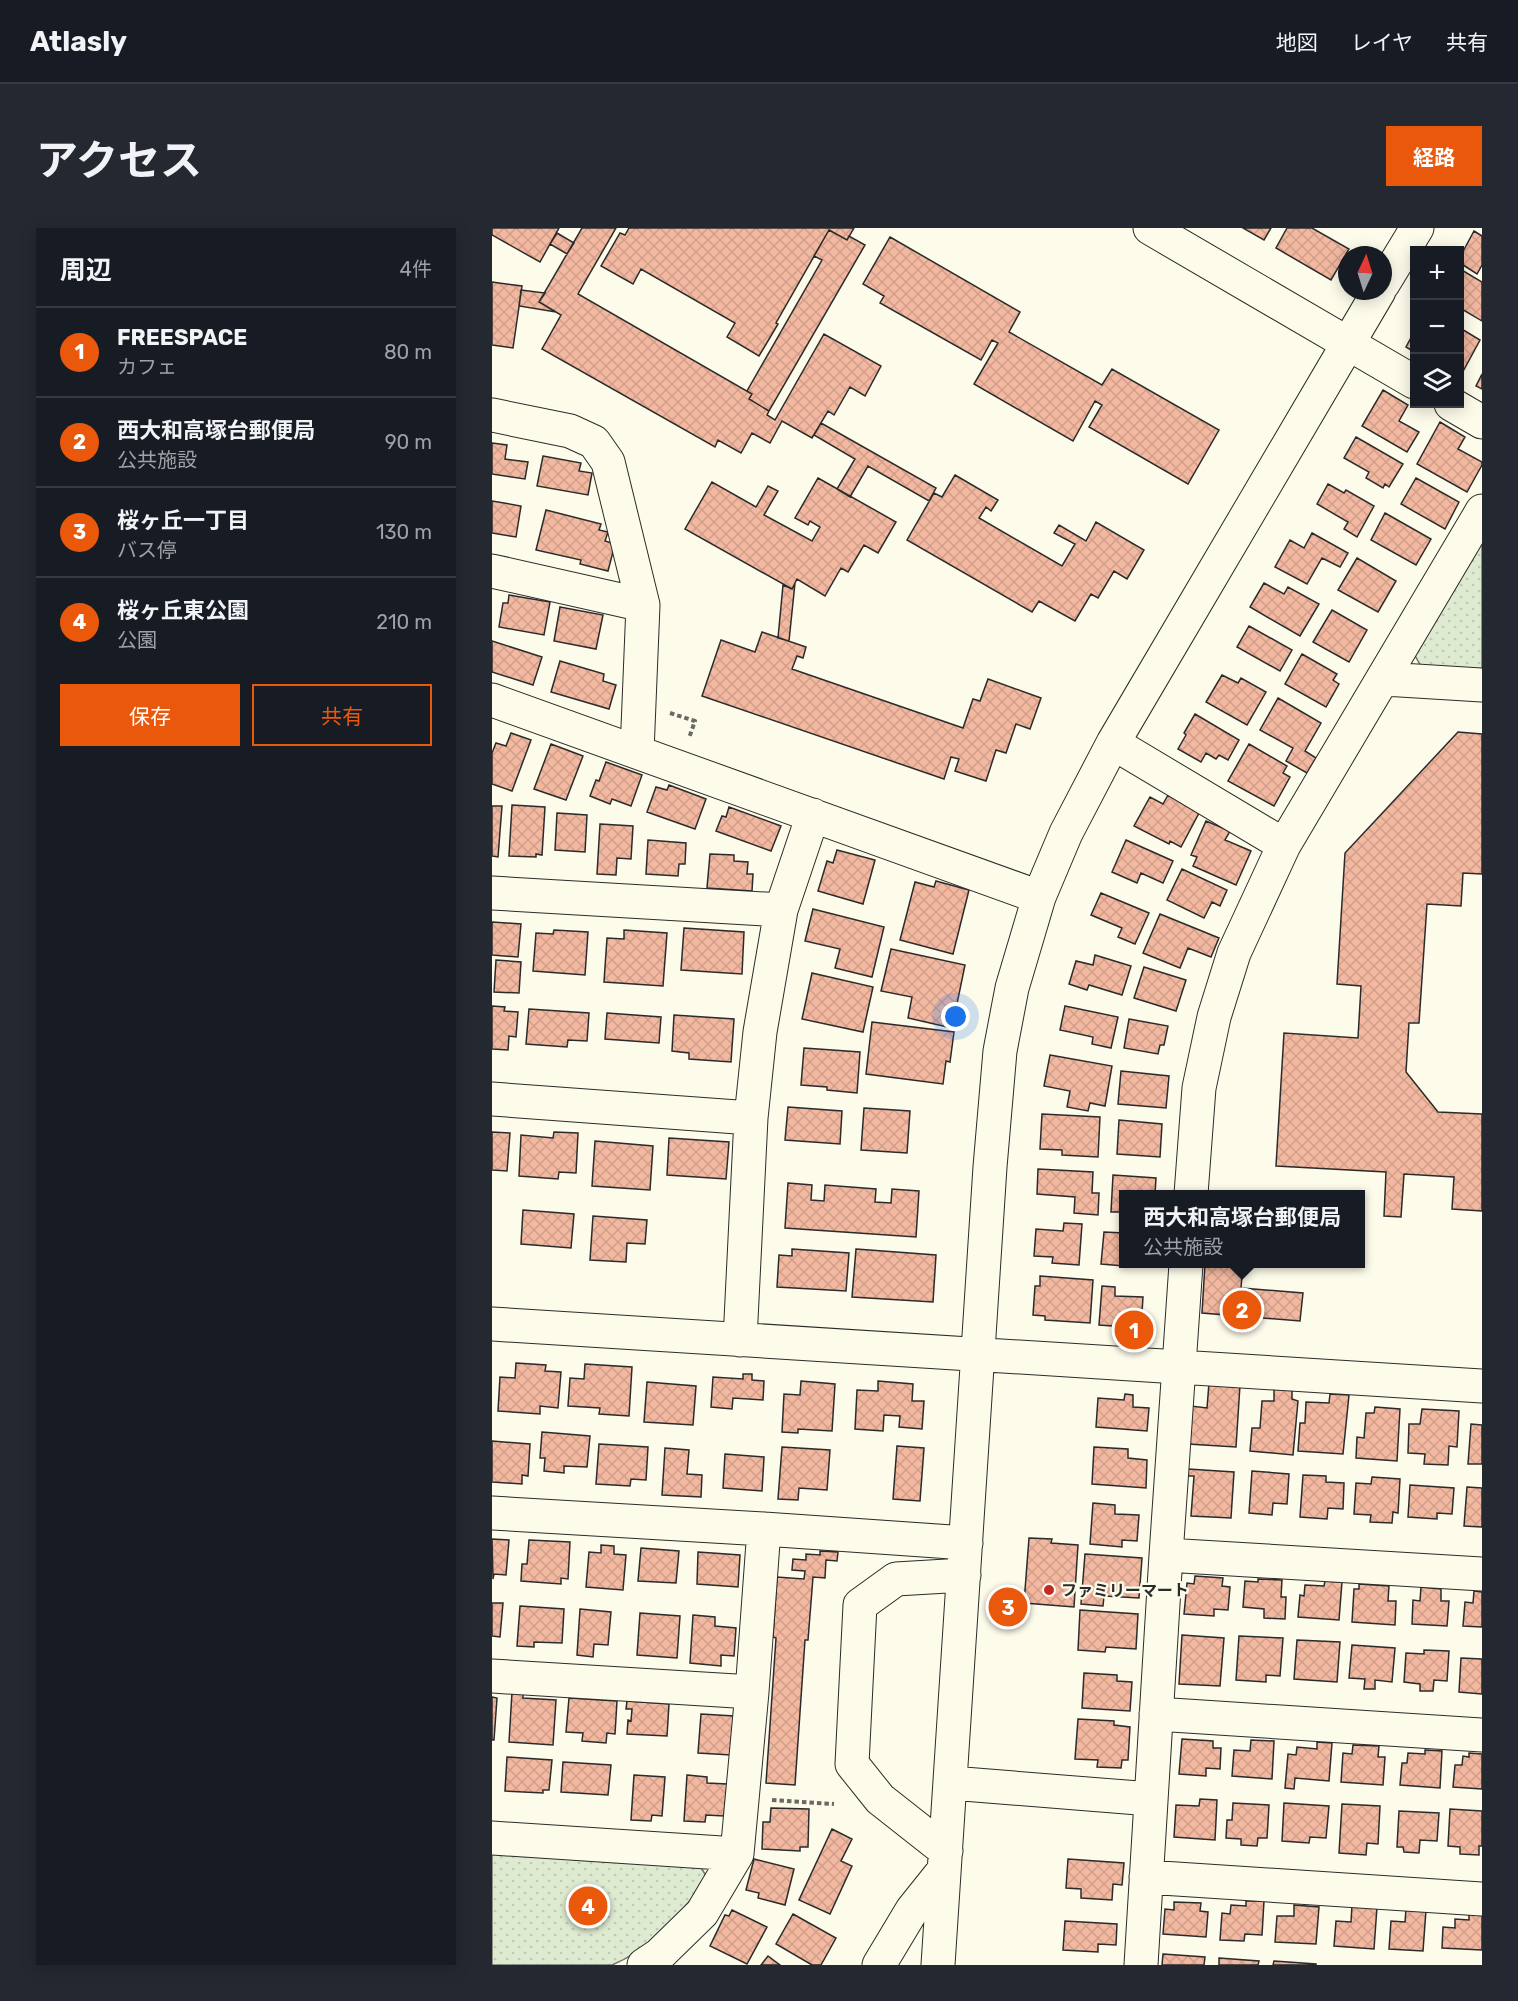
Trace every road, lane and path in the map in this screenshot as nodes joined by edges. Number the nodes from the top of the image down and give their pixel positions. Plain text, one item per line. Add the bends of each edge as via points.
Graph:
1 (1417, 228) edge
2 (1169, 233) edge
3 (1392, 269) edge
4 (1374, 300) edge
5 (1348, 342) junction
6 (1410, 380) edge
7 (1458, 408) edge
8 (492, 415) edge
9 (1482, 422) edge
10 (1482, 511) edge
11 (492, 571) edge
12 (643, 605) junction
13 (1384, 679) junction
14 (1482, 685) edge
15 (492, 700) edge
16 (661, 710) dead end
17 (687, 741) dead end
18 (1113, 743) junction
19 (637, 752) junction
20 (813, 815) junction
21 (1284, 845) junction
22 (492, 892) edge
23 (1039, 897) junction
24 (781, 910) junction
25 (492, 1099) edge
26 (751, 1118) junction
27 (1191, 1190) edge
28 (1186, 1268) edge
29 (492, 1324) edge
30 (740, 1340) junction
31 (978, 1354) junction
32 (1178, 1367) junction
33 (1482, 1386) edge
34 (492, 1514) edge
35 (764, 1529) junction
36 (1166, 1555) junction
37 (965, 1559) junction
38 (1482, 1574) edge
39 (492, 1676) edge
40 (752, 1692) junction
41 (1156, 1714) junction
42 (1482, 1735) edge
43 (951, 1783) junction
44 (742, 1799) junction
45 (1151, 1799) junction
46 (834, 1804) dead end
47 (492, 1838) edge
48 (737, 1854) junction
49 (945, 1860) junction
50 (1146, 1877) junction
51 (1482, 1899) edge
52 (644, 1965) edge
53 (879, 1965) edge
54 (938, 1965) edge
55 (1141, 1965) edge

1 - 3 street
2 - 5 street
4 - 5 street
5 - 6 street
5 - 18 street
7 - 9 street
8 - 12 street via 570,431 594,441 608,462
10 - 13 street
11 - 12 street
12 - 19 street
13 - 14 street
13 - 21 street
15 - 19 street
16 - 17 path via 695,721
18 - 21 street
18 - 23 street via 1066,833
19 - 20 street
20 - 23 street
20 - 24 street
21 - 27 street via 1234,953 1214,1017 1199,1088
22 - 24 street
23 - 31 street via 1012,988 1000,1051
24 - 26 street via 760,1032
25 - 26 street
26 - 30 street
28 - 32 street
29 - 30 street
30 - 31 street
31 - 32 street
31 - 37 street
32 - 33 street
32 - 36 street
34 - 35 street
35 - 37 street
35 - 40 street
36 - 38 street
36 - 41 street
37 - 43 street
37 - 49 street via 896,1579 860,1605 852,1764 880,1799
39 - 40 street
40 - 44 street
41 - 42 street
41 - 45 street
43 - 45 street
43 - 49 street
44 - 46 path
44 - 48 street
45 - 50 street
47 - 48 street
48 - 52 street via 702,1913
49 - 53 street
49 - 54 street
50 - 51 street
50 - 55 street

